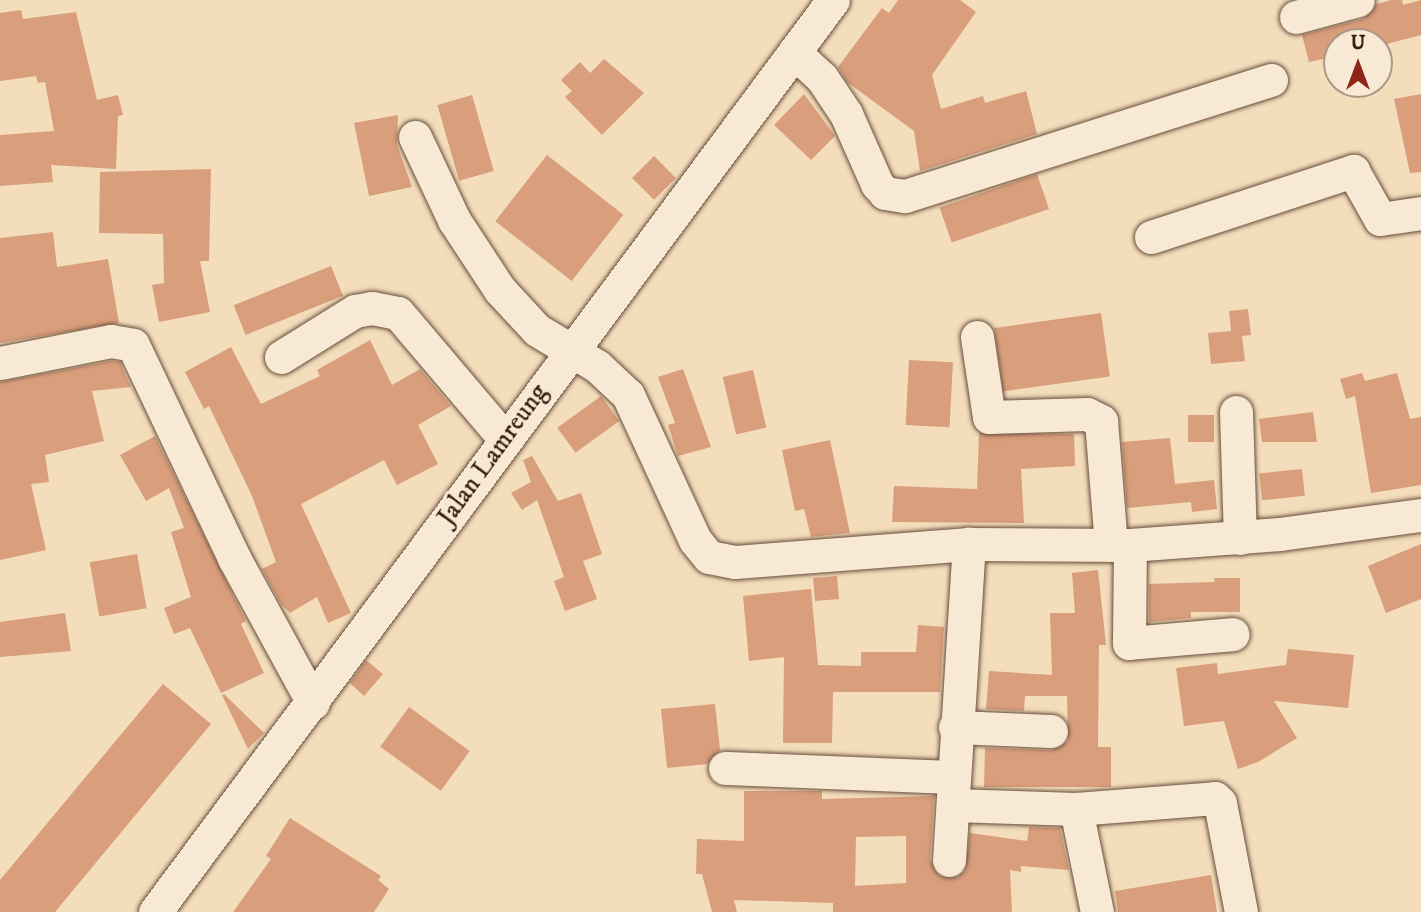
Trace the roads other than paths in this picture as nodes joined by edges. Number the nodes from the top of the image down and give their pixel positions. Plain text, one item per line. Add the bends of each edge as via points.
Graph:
1 (833, 0) edge
2 (1358, 0) edge
3 (1296, 17) dead end
4 (794, 52) junction
5 (1271, 80) dead end
6 (415, 137) dead end
7 (1421, 213) edge
8 (1151, 237) dead end
9 (977, 337) dead end
10 (568, 351) junction
11 (281, 357) dead end
12 (0, 363) edge
13 (1236, 412) dead end
14 (505, 439) junction
15 (1421, 515) edge
16 (1240, 538) junction
17 (969, 544) junction
18 (1121, 545) junction
19 (1233, 634) dead end
20 (313, 703) junction
21 (955, 727) junction
22 (1051, 732) dead end
23 (725, 768) dead end
24 (954, 791) junction
25 (1076, 809) junction
26 (949, 860) dead end
27 (155, 912) edge
28 (1097, 912) edge
29 (1241, 912) edge

1 - 4 street, Jalan Lamreung
2 - 3 street
4 - 5 street via 822,78 846,114 877,184 885,193 905,196
4 - 10 street, Jalan Lamreung
6 - 10 street via 478,261 537,330
7 - 8 street via 1380,219 1353,171
9 - 18 street via 989,416 1087,414 1101,421
10 - 14 street, Jalan Lamreung
10 - 17 street via 611,377 628,395 695,540 709,556 735,562
11 - 14 street via 355,311 372,308 398,313
12 - 20 street via 111,341 132,345 234,558
13 - 16 street
14 - 20 street, Jalan Lamreung
15 - 16 street
16 - 18 street
17 - 18 street
17 - 21 street
18 - 19 street via 1129,643
20 - 27 street, Jalan Lamreung
21 - 22 street
21 - 24 street
23 - 24 street
24 - 25 street
24 - 26 street
25 - 28 street
25 - 29 street via 1215,798 1220,803

